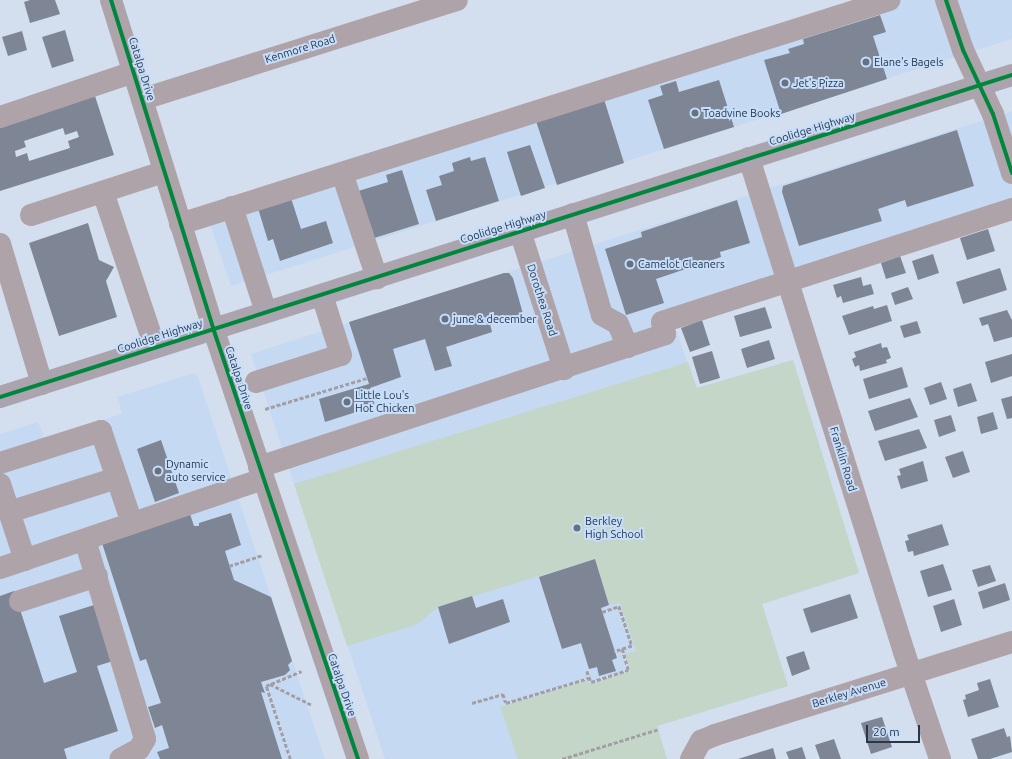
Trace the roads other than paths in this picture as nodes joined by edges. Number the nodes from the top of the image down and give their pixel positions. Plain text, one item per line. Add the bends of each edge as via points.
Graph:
1 (111, 0) edge
2 (457, 0) edge
3 (889, 0) edge
4 (946, 0) edge
5 (134, 72) junction
6 (1012, 75) edge
7 (979, 85) junction
8 (143, 99) junction
9 (0, 117) edge
10 (750, 158) junction
11 (163, 172) junction
12 (342, 173) junction
13 (1012, 173) edge
14 (103, 192) junction
15 (232, 207) junction
16 (1012, 209) edge
17 (573, 214) junction
18 (31, 215) dead end
19 (180, 224) junction
20 (520, 231) junction
21 (2, 258) edge
22 (377, 278) junction
23 (788, 280) junction
24 (322, 295) junction
25 (266, 312) junction
26 (213, 328) junction
27 (154, 347) junction
28 (628, 347) junction
29 (564, 369) junction
30 (256, 382) dead end
31 (42, 384) junction
32 (0, 397) edge
33 (0, 463) edge
34 (261, 473) junction
35 (117, 478) junction
36 (0, 484) edge
37 (9, 512) junction
38 (132, 523) junction
39 (85, 540) junction
40 (25, 560) junction
41 (0, 568) edge
42 (97, 576) junction
43 (20, 601) dead end
44 (1012, 642) edge
45 (912, 673) junction
46 (691, 756) edge
47 (120, 759) edge
48 (358, 759) edge
49 (940, 759) edge

1 - 5 street, Catalpa Drive
2 - 8 street, Kenmore Road
3 - 12 street
4 - 7 street via 963,50
5 - 8 street, Catalpa Drive
5 - 9 street
6 - 7 main road, Coolidge Highway
7 - 10 main road, Coolidge Highway
7 - 13 street via 993,114
8 - 11 street, Catalpa Drive
10 - 17 main road, Coolidge Highway
10 - 23 street, Franklin Road
11 - 14 street
11 - 19 street, Catalpa Drive
12 - 15 street
12 - 22 street
14 - 18 street
14 - 27 street
15 - 19 street
15 - 25 street
16 - 23 street
17 - 20 main road, Coolidge Highway
17 - 28 street via 602,316 618,324
19 - 26 street, Catalpa Drive
20 - 22 main road, Coolidge Highway
20 - 29 street, Dorothea Road
21 - 31 street
22 - 24 main road, Coolidge Highway
23 - 28 street via 662,322 665,334
23 - 45 street, Franklin Road
24 - 25 main road, Coolidge Highway
24 - 30 street via 342,355
25 - 26 main road, Coolidge Highway
26 - 27 main road, Coolidge Highway
26 - 34 street, Catalpa Drive
27 - 31 main road, Coolidge Highway
28 - 29 street
29 - 34 street
31 - 32 main road, Coolidge Highway
33 - 35 street via 101,431
34 - 38 street
34 - 48 street, Catalpa Drive
35 - 37 street
35 - 38 street
36 - 37 street
37 - 40 street
38 - 39 street
39 - 40 street
39 - 42 street
40 - 41 street
42 - 43 street
42 - 47 street via 145,738 139,749
44 - 45 street, Berkley Avenue
45 - 46 street, Berkley Avenue via 715,735 701,741
45 - 49 street, Franklin Road

